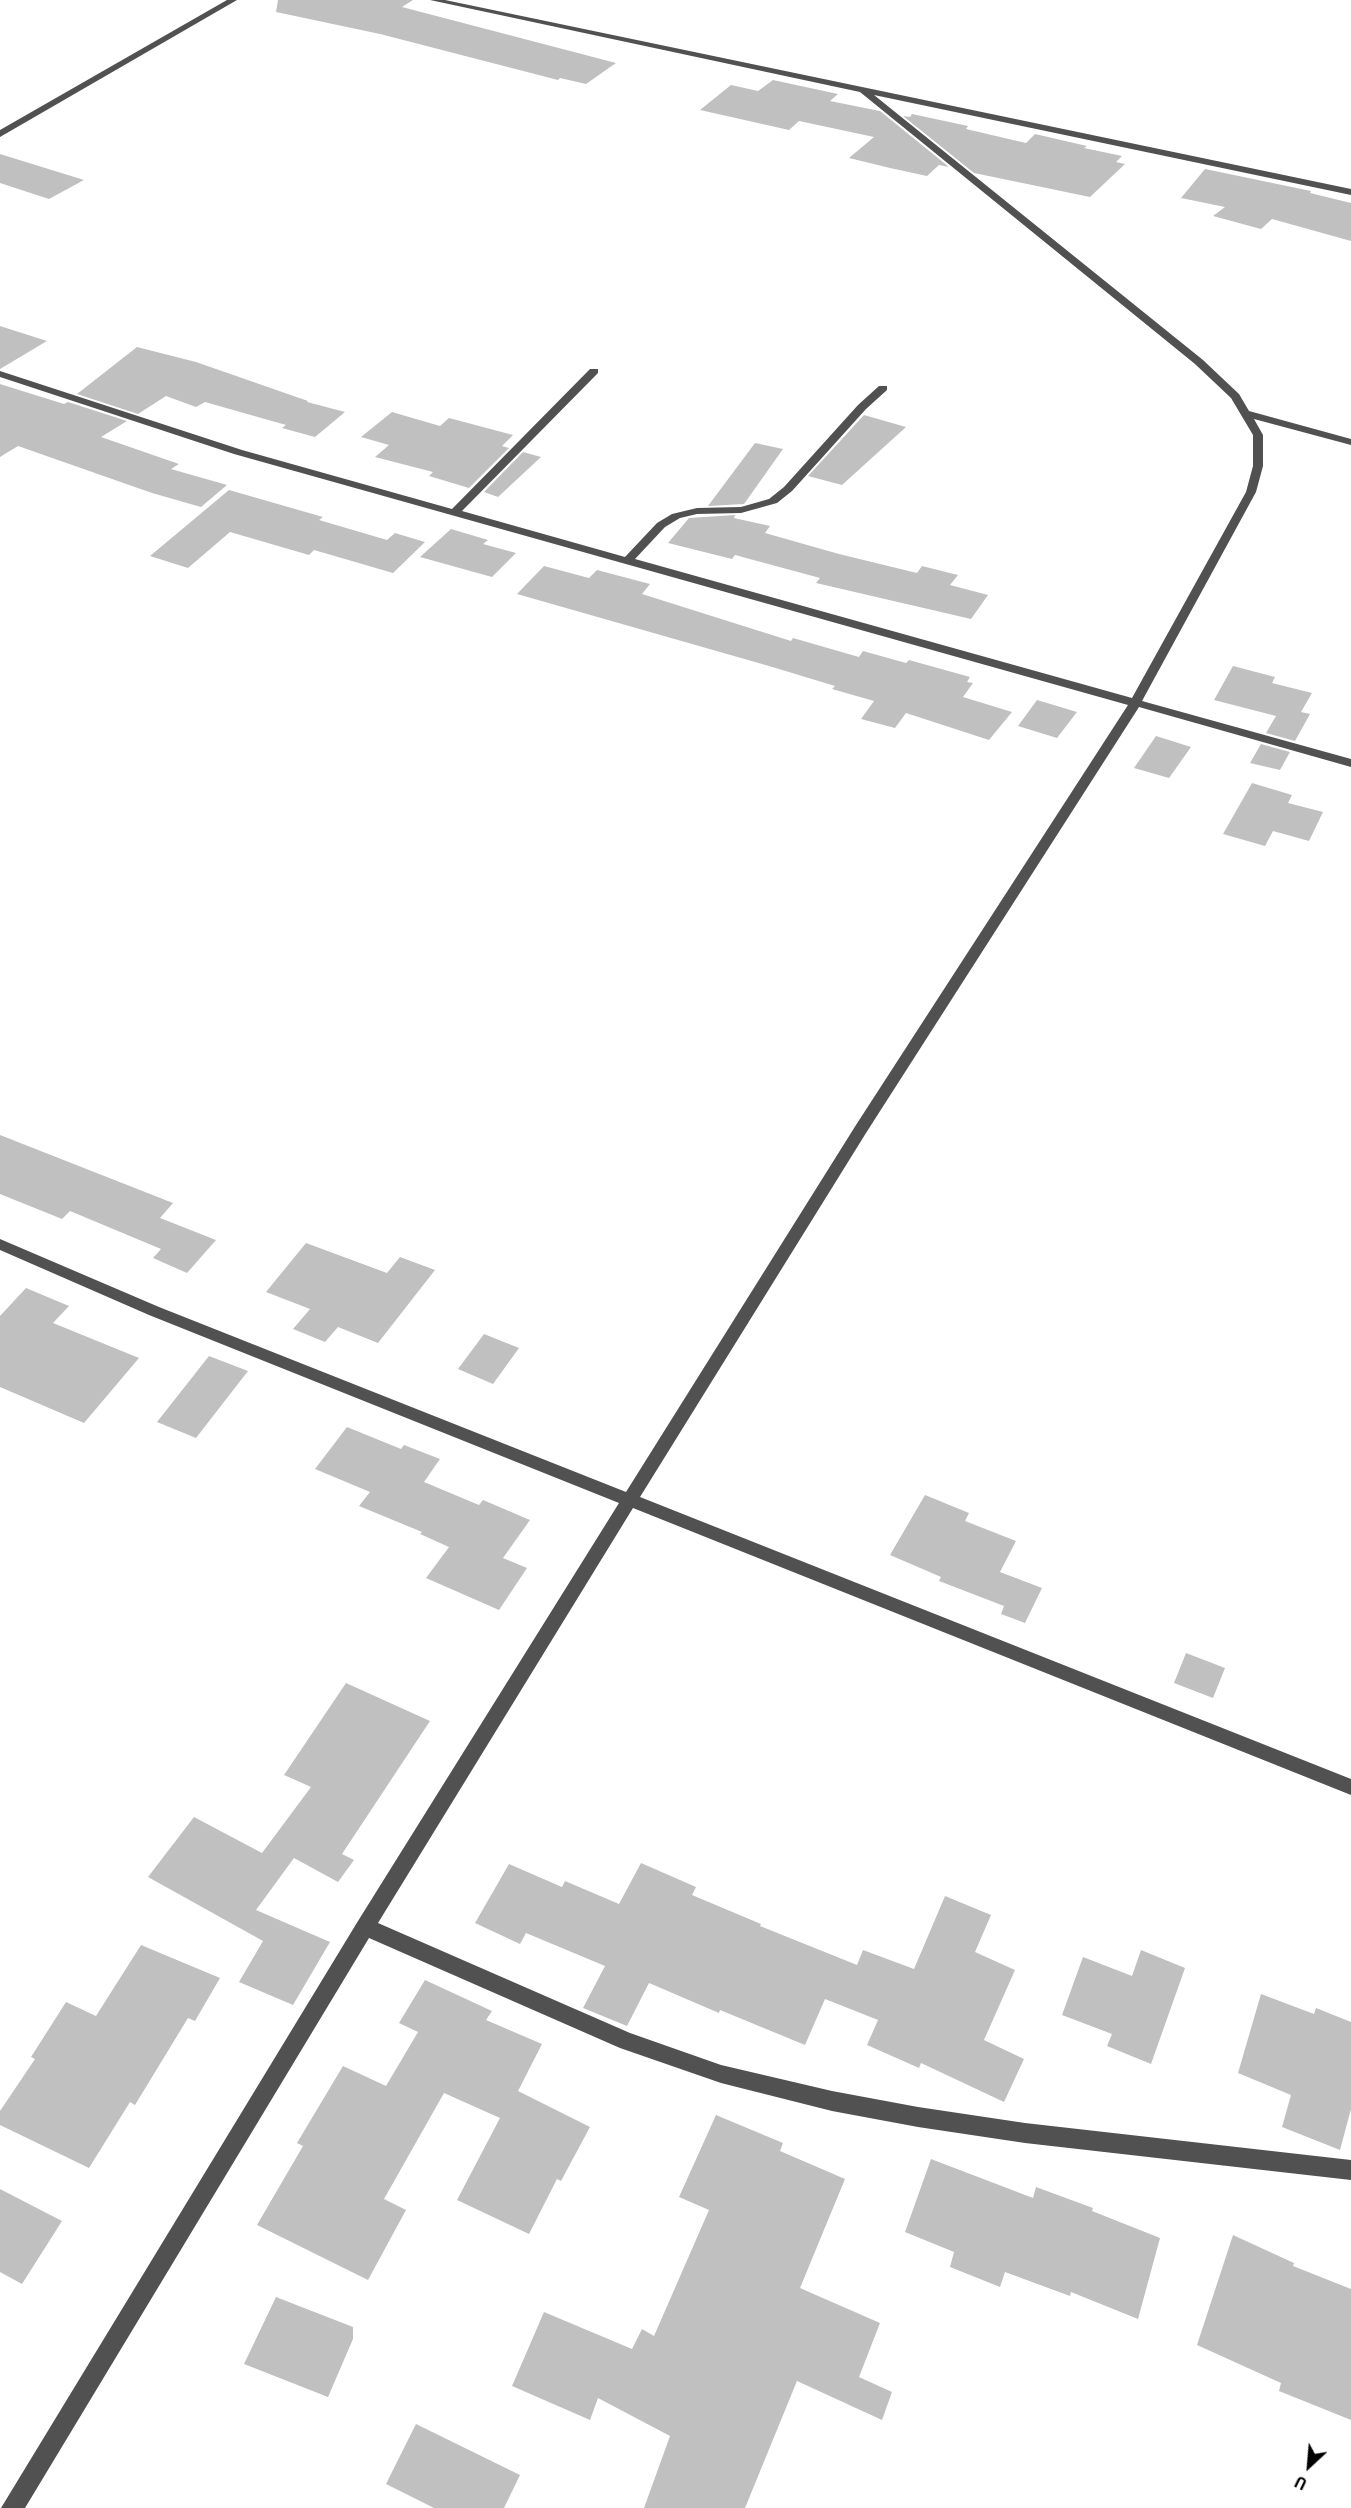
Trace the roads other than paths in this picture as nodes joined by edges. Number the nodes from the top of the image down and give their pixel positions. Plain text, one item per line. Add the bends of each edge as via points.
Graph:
1 (233, 0) edge
2 (434, 0) edge
3 (862, 89) junction
4 (0, 134) edge
5 (1351, 192) edge
6 (594, 371) dead end
7 (0, 374) edge
8 (883, 388) dead end
9 (1248, 414) junction
10 (1351, 442) edge
11 (455, 512) junction
12 (628, 560) junction
13 (1136, 702) junction
14 (1351, 763) edge
15 (0, 1244) edge
16 (630, 1499) junction
17 (1351, 1787) edge
18 (365, 1928) junction
19 (1351, 2170) edge
20 (12, 2508) edge

1 - 4 street
2 - 3 street
3 - 5 street
3 - 9 street via 1199,362
6 - 11 street
7 - 11 street via 238,452
8 - 12 street via 788,489 772,501 741,510 697,511 676,516 661,525
9 - 10 street
9 - 13 street via 1258,435 1258,465 1251,492
11 - 12 street
12 - 13 street
13 - 14 street
13 - 16 street via 861,1129
15 - 16 street via 154,1311
16 - 17 street
16 - 18 street
18 - 19 street via 627,2041 721,2074 918,2118
18 - 20 street

